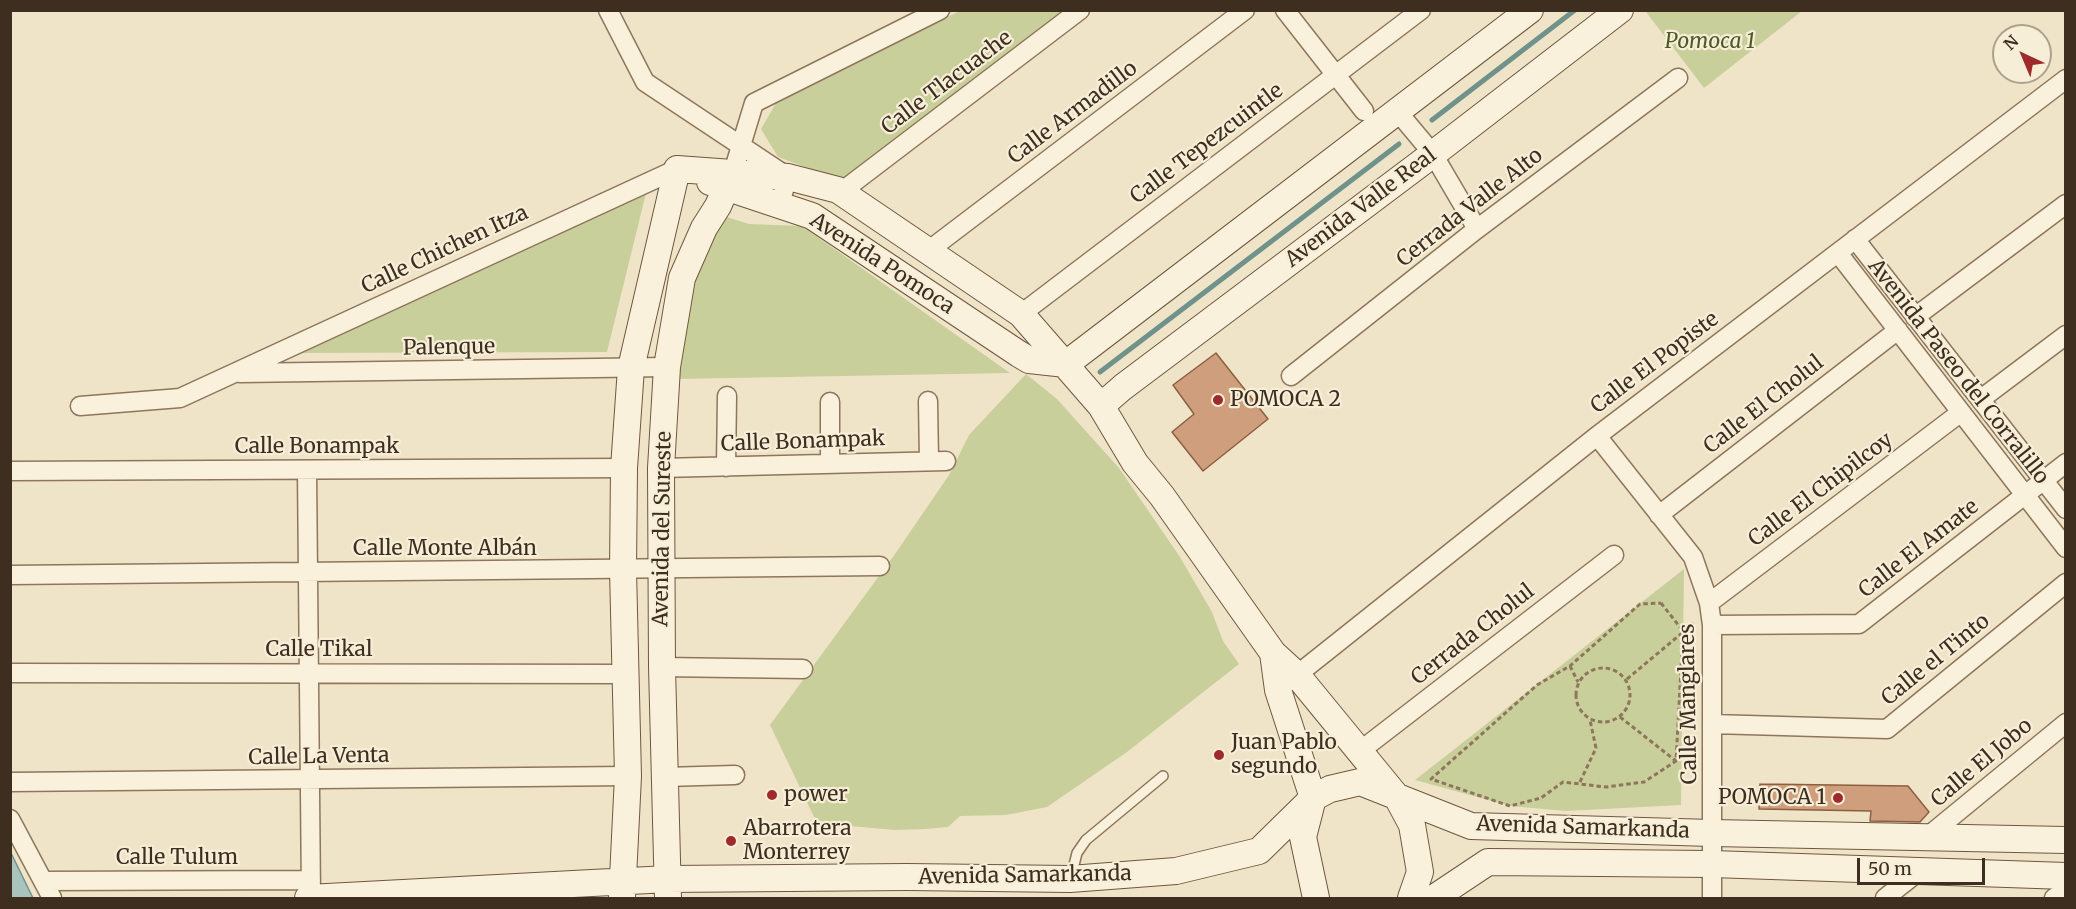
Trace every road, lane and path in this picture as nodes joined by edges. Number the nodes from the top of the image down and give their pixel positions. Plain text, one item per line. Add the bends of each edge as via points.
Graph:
1 (608, 10) edge
2 (940, 10) edge
3 (1080, 10) edge
4 (1245, 10) edge
5 (1285, 10) edge
6 (1421, 10) edge
7 (1530, 10) edge
8 (1620, 10) edge
9 (1336, 75) junction
10 (1678, 78) dead end
11 (2066, 79) edge
12 (1364, 111) dead end
13 (1397, 111) junction
14 (740, 145) junction
15 (1433, 154) junction
16 (677, 169) junction
17 (788, 177) junction
18 (730, 180) junction
19 (841, 192) junction
20 (2066, 204) edge
21 (779, 206) junction
22 (1477, 229) junction
23 (1855, 239) junction
24 (928, 251) junction
25 (1838, 253) junction
26 (1021, 314) junction
27 (1915, 316) junction
28 (1898, 330) junction
29 (2066, 335) edge
30 (1066, 364) junction
31 (667, 367) junction
32 (631, 368) junction
33 (232, 373) junction
34 (1291, 376) dead end
35 (727, 396) dead end
36 (1981, 399) junction
37 (928, 400) dead end
38 (830, 402) dead end
39 (80, 406) dead end
40 (1101, 406) junction
41 (1960, 413) junction
42 (1597, 436) junction
43 (830, 463) junction
44 (2066, 463) edge
45 (726, 466) junction
46 (624, 468) junction
47 (661, 468) junction
48 (306, 470) junction
49 (10, 471) edge
50 (2043, 480) junction
51 (2025, 495) junction
52 (2066, 509) edge
53 (1659, 515) junction
54 (2066, 548) edge
55 (1614, 555) dead end
56 (880, 566) dead end
57 (661, 568) junction
58 (623, 570) junction
59 (308, 572) junction
60 (10, 575) edge
61 (2066, 583) edge
62 (1709, 603) junction
63 (1712, 625) junction
64 (1683, 631) junction
65 (1570, 666) junction
66 (662, 667) junction
67 (803, 669) dead end
68 (308, 672) junction
69 (10, 673) edge
70 (627, 674) junction
71 (1627, 680) junction
72 (1287, 682) junction
73 (1578, 682) junction
74 (1620, 717) junction
75 (1590, 720) junction
76 (2066, 723) edge
77 (1712, 724) junction
78 (1360, 751) junction
79 (1676, 761) junction
80 (735, 775) dead end
81 (628, 776) junction
82 (1163, 776) dead end
83 (665, 777) junction
84 (310, 780) junction
85 (10, 782) edge
86 (1580, 783) junction
87 (1397, 797) junction
88 (1313, 798) junction
89 (10, 819) edge
90 (1712, 833) junction
91 (1927, 837) junction
92 (1981, 838) junction
93 (2066, 840) edge
94 (1712, 864) junction
95 (1918, 872) junction
96 (1983, 874) junction
97 (2066, 876) edge
98 (1070, 879) junction
99 (43, 881) junction
100 (907, 888) edge
101 (668, 889) edge
102 (2066, 890) edge
103 (622, 891) edge
104 (310, 894) edge
105 (52, 898) edge
106 (1316, 898) edge
107 (1411, 898) edge
108 (1434, 898) edge
109 (1712, 898) edge
110 (1885, 898) edge
111 (2054, 898) edge

1 - 14 street via 645,82
2 - 14 street via 754,103
3 - 19 street, Calle Tlacuache
4 - 24 street, Calle Armadillo
5 - 9 street
6 - 9 street, Calle Tepezcuintle
7 - 13 street
8 - 15 street, Avenida Valle Real
9 - 12 street
9 - 26 street, Calle Tepezcuintle
10 - 22 street, Cerrada Valle Alto
11 - 23 street, Calle El Popiste
13 - 15 street
13 - 30 street
14 - 17 street
14 - 18 street
15 - 22 street
15 - 40 street, Avenida Valle Real
16 - 18 street, Avenida Pomoca
16 - 32 street, Avenida del Sureste
16 - 33 street, Calle Chichen Itza
17 - 18 street, Avenida Pomoca
17 - 19 street, Avenida Pomoca
17 - 21 street
18 - 21 street, Avenida Pomoca
18 - 31 street, Avenida del Sureste via 682,278
19 - 24 street, Avenida Pomoca
20 - 27 street
21 - 30 street, Avenida Pomoca via 812,216 1029,360
22 - 34 street, Cerrada Valle Alto
23 - 25 street, Calle El Popiste
23 - 27 street, Avenida Paseo del Corralillo
24 - 26 street, Avenida Pomoca
25 - 28 street, Avenida Paseo del Corralillo
25 - 42 street, Calle El Popiste
26 - 30 street, Avenida Pomoca
27 - 36 street, Avenida Paseo del Corralillo
28 - 41 street, Avenida Paseo del Corralillo
28 - 53 street, Calle El Cholul
29 - 36 street
30 - 40 street, Avenida Pomoca
31 - 32 street, Palenque
31 - 47 street, Avenida del Sureste
32 - 33 street, Palenque
32 - 46 street, Avenida del Sureste
33 - 39 street, Calle Chichen Itza via 180,398
35 - 45 street
36 - 50 street, Avenida Paseo del Corralillo
37 - 43 street, Calle Bonampak via 937,461
38 - 43 street
40 - 72 street, Avenida Pomoca via 1135,463 1273,653
41 - 51 street, Avenida Paseo del Corralillo
41 - 62 street, Calle El Chipilcoy
42 - 53 street, Calle Manglares
42 - 72 street, Calle El Popiste
43 - 45 street, Calle Bonampak
44 - 50 street, Calle El Amate
45 - 47 street, Calle Bonampak
46 - 48 street, Calle Bonampak
46 - 58 street, Avenida del Sureste
47 - 57 street, Avenida del Sureste
48 - 49 street, Calle Bonampak
48 - 59 street
50 - 51 street, Calle El Amate
50 - 52 street, Avenida Paseo del Corralillo
51 - 54 street, Avenida Paseo del Corralillo
51 - 63 street, Calle El Amate via 1859,624
53 - 62 street, Calle Manglares via 1693,557
55 - 78 street, Cerrada Cholul
56 - 57 street, Calle Monte Albán
57 - 58 street, Calle Monte Albán
57 - 66 street, Avenida del Sureste
58 - 59 street, Calle Monte Albán
58 - 70 street, Avenida del Sureste
59 - 60 street, Calle Monte Albán
59 - 68 street
61 - 77 street, Calle el Tinto via 1887,729
62 - 63 street, Calle Manglares
63 - 77 street, Calle Manglares
64 - 65 path via 1661,603 1640,604
64 - 71 path
64 - 79 path
65 - 73 path
65 - 86 path via 1537,685 1431,778 1510,806 1540,798 1563,782
66 - 67 street
66 - 83 street, Avenida del Sureste
68 - 69 street, Calle Tikal
68 - 70 street, Calle Tikal
68 - 84 street
70 - 81 street, Avenida del Sureste
71 - 73 path via 1611,668 1592,669
71 - 74 path via 1630,699
72 - 78 street
72 - 88 street, Avenida Pomoca
73 - 75 path via 1576,704
74 - 75 path via 1608,722
74 - 79 path
75 - 86 path via 1596,748
76 - 91 street, Calle El Jobo
77 - 90 street, Calle Manglares
78 - 87 street
79 - 86 path via 1644,782 1606,787
80 - 83 street
81 - 84 street, Calle La Venta
81 - 103 street, Avenida del Sureste
82 - 98 lane via 1086,840 1077,853
83 - 101 street, Avenida del Sureste
84 - 85 street, Calle La Venta
84 - 104 street
87 - 88 street, Avenida Samarkanda via 1360,782 1330,789
87 - 90 street, Avenida Samarkanda via 1471,826
87 - 107 street via 1412,825 1420,872
88 - 98 street, Avenida Samarkanda via 1259,851 1176,871
88 - 106 street via 1303,837
89 - 99 street
90 - 91 street, Avenida Samarkanda
90 - 94 street, Calle Manglares
91 - 92 street, Avenida Samarkanda
92 - 93 street, Avenida Samarkanda
92 - 96 street
94 - 95 street, Avenida Samarkanda
94 - 108 street, Avenida Samarkanda via 1488,862
94 - 109 street, Calle Manglares
95 - 96 street, Avenida Samarkanda
95 - 110 street
96 - 97 street, Avenida Samarkanda
98 - 100 street, Avenida Samarkanda
99 - 104 street, Calle Tulum
99 - 105 street
100 - 101 street, Avenida Samarkanda
101 - 103 street, Avenida Samarkanda
102 - 111 street
103 - 104 street, Avenida Samarkanda

